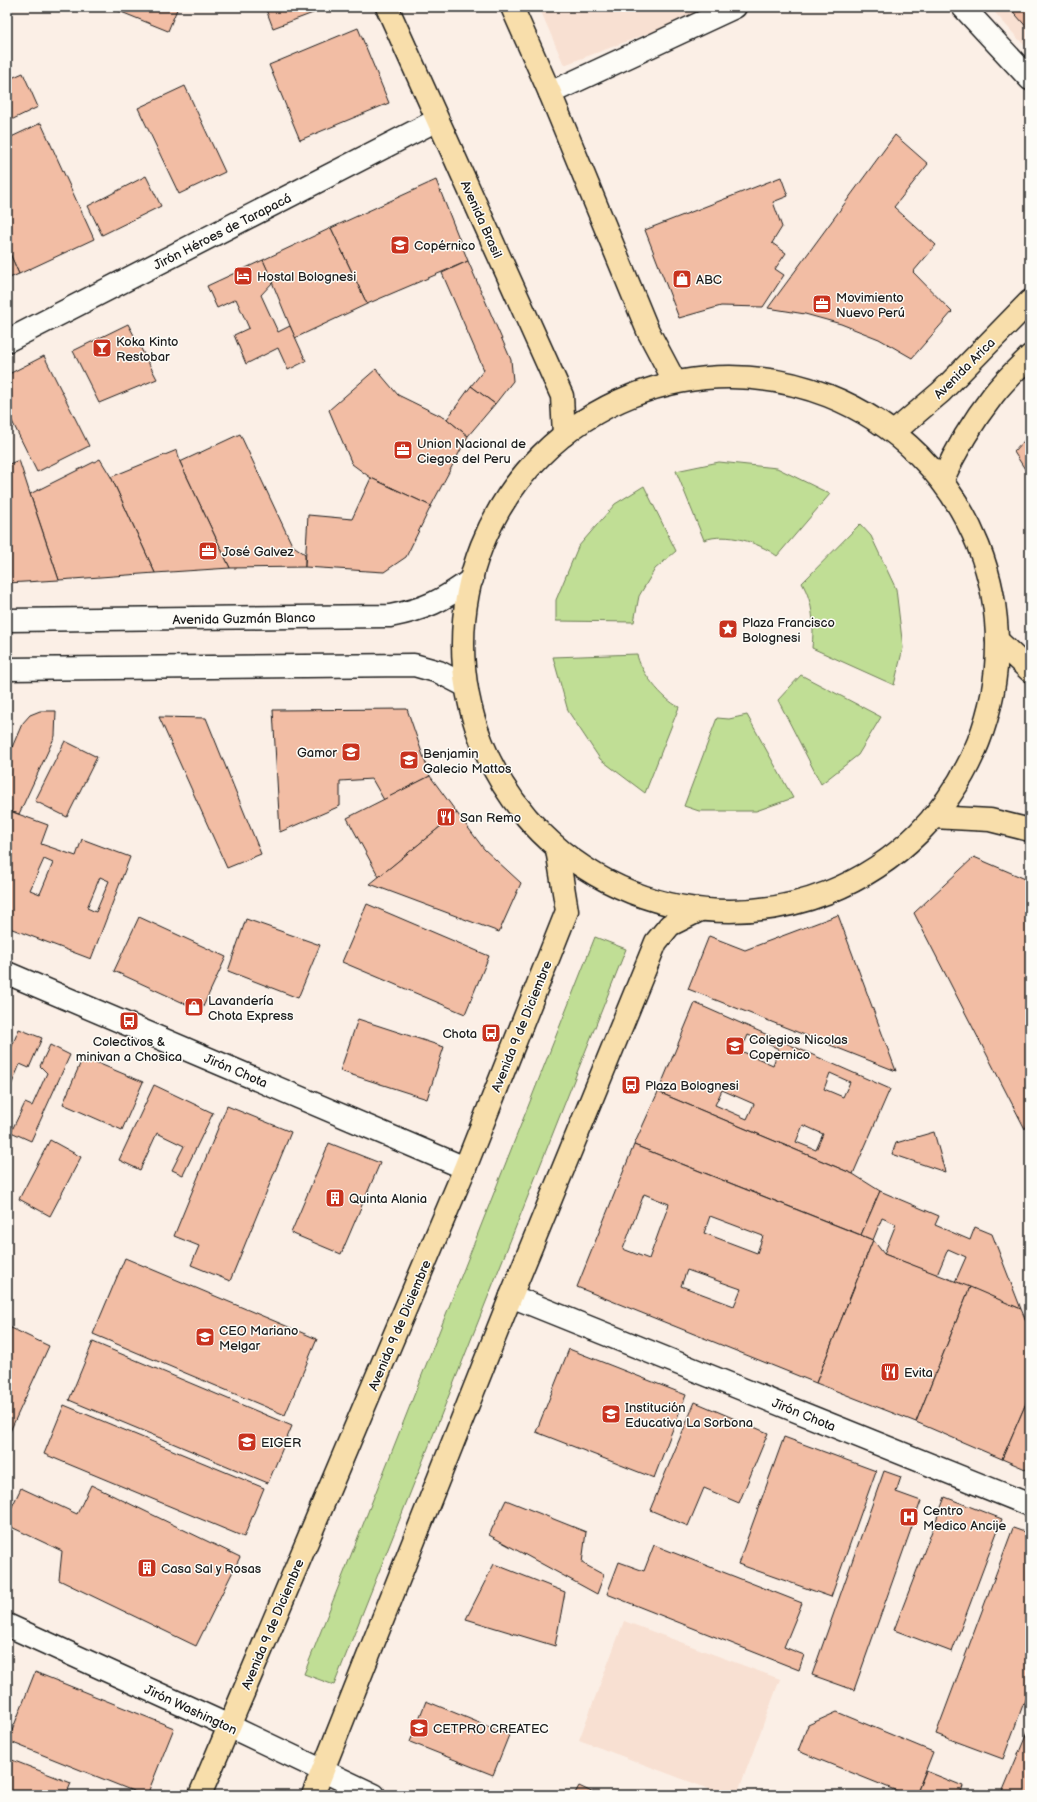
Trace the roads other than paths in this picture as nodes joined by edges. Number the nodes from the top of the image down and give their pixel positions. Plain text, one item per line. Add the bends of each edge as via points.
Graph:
1 (387, 7) edge
2 (512, 7) edge
3 (735, 7) edge
4 (963, 7) edge
5 (1030, 79) edge
6 (550, 92) junction
7 (437, 120) junction
8 (1030, 301) edge
9 (7, 341) edge
10 (1030, 356) edge
11 (675, 382) junction
12 (894, 432) junction
13 (564, 435) junction
14 (942, 481) junction
15 (472, 579) junction
16 (7, 620) edge
17 (997, 640) junction
18 (7, 669) edge
19 (1030, 671) edge
20 (466, 686) junction
21 (933, 817) junction
22 (1030, 830) edge
23 (557, 849) junction
24 (700, 910) junction
25 (7, 973) edge
26 (465, 1168) junction
27 (511, 1296) junction
28 (1030, 1505) edge
29 (7, 1625) edge
30 (229, 1726) junction
31 (322, 1772) junction
32 (200, 1795) edge
33 (314, 1795) edge
34 (374, 1795) edge

1 - 7 main road, Avenida Brasil
2 - 6 main road
3 - 6 street
4 - 5 street
6 - 11 main road via 648,331
7 - 9 street, Jirón Héroes de Tarapacá
7 - 13 main road, Avenida Brasil via 562,396
8 - 12 main road, Avenida Arica via 941,392
10 - 14 main road via 995,393 974,422 955,451
11 - 12 main road via 713,377 752,377 790,383 827,394 862,410
11 - 13 main road via 634,395 595,414
12 - 14 main road via 920,455
13 - 15 main road via 533,465 506,500 486,538
14 - 17 main road via 966,517 983,556 993,598
15 - 16 street, Avenida Guzmán Blanco via 448,597 417,610 390,616
15 - 20 main road via 464,645
17 - 19 main road
17 - 21 main road via 994,683 987,718 959,781
18 - 20 street via 414,665 439,672
20 - 23 main road via 475,723 489,759 503,785 530,822
21 - 22 main road via 990,820
21 - 24 main road via 907,844 878,866 847,884 812,899 776,908 738,912
23 - 24 main road via 589,872 624,891 661,903
23 - 26 main road, Avenida 9 de Diciembre via 567,911
24 - 27 main road via 670,925 656,942
25 - 26 street, Jirón Chota
26 - 30 main road, Avenida 9 de Diciembre
27 - 28 street, Jirón Chota
27 - 31 main road via 354,1697
29 - 30 street, Jirón Washington
30 - 31 street, Jirón Washington
30 - 32 main road, Avenida 9 de Diciembre
31 - 33 main road
31 - 34 street, Jirón Washington

